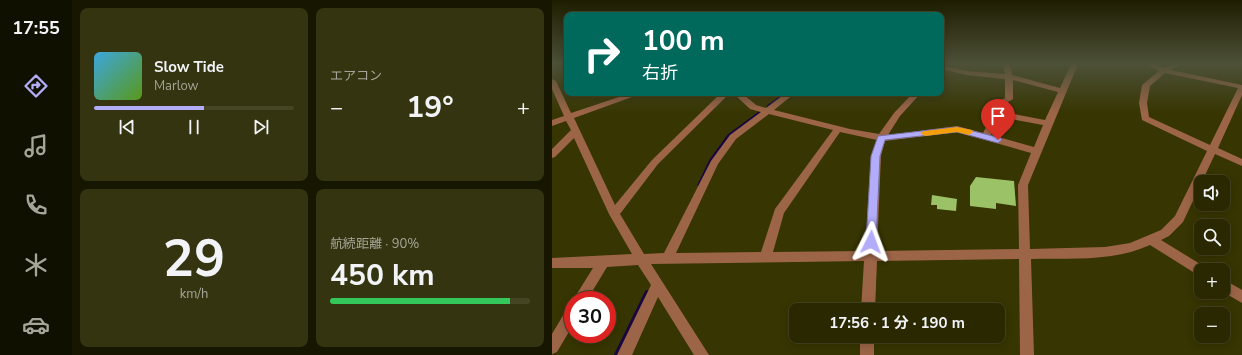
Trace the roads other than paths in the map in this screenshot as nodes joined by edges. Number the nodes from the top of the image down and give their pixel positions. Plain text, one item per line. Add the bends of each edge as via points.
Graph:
1 (552, 80) edge
2 (1010, 81) edge
3 (1023, 81) edge
4 (1067, 81) edge
5 (1152, 81) edge
6 (1211, 81) edge
7 (1242, 87) edge
8 (1062, 91) junction
9 (630, 96) edge
10 (723, 96) edge
11 (740, 96) edge
12 (787, 96) edge
13 (914, 96) edge
14 (768, 110) junction
15 (998, 114) junction
16 (569, 117) junction
17 (1048, 122) junction
18 (552, 123) edge
19 (838, 129) junction
20 (574, 131) junction
21 (986, 136) junction
22 (881, 138) junction
23 (1213, 150) junction
24 (1036, 151) junction
25 (552, 155) edge
26 (1242, 163) edge
27 (614, 214) junction
28 (1152, 240) junction
29 (1024, 254) junction
30 (870, 256) junction
31 (765, 258) junction
32 (640, 259) junction
33 (667, 259) junction
34 (603, 262) junction
35 (552, 263) edge
36 (1194, 267) edge
37 (658, 286) junction
38 (1230, 289) edge
39 (585, 291) edge
40 (1242, 297) edge
41 (868, 303) edge
42 (564, 327) edge
43 (867, 343) edge
44 (552, 347) edge
45 (624, 355) edge
46 (702, 355) edge
47 (867, 355) edge
48 (1027, 355) edge

1 - 16 street
2 - 15 street via 1009,98 1004,100
3 - 8 street
4 - 8 street
5 - 23 street via 1144,89 1145,118
6 - 7 street
7 - 23 street
8 - 17 street
9 - 16 street
10 - 27 street via 655,162
11 - 14 street via 753,107
12 - 14 street
13 - 22 street via 895,116
14 - 19 street
14 - 33 street via 733,137 714,163
15 - 17 street
15 - 21 street
16 - 18 street
16 - 20 street
17 - 24 street
19 - 22 street
19 - 31 street via 779,212
20 - 25 street
20 - 27 street
21 - 22 street via 957,129
21 - 24 street
22 - 30 street via 876,156
23 - 26 street
23 - 28 street via 1179,219 1165,233
24 - 29 street via 1023,185
27 - 32 street
28 - 29 street via 1131,248 1104,252
28 - 36 street
29 - 30 street
29 - 48 street
30 - 31 street
30 - 41 street
31 - 33 street
32 - 33 street
32 - 34 street
32 - 37 street
34 - 35 street
34 - 39 street
37 - 45 street
37 - 46 street
38 - 40 street
42 - 44 street
43 - 47 street

